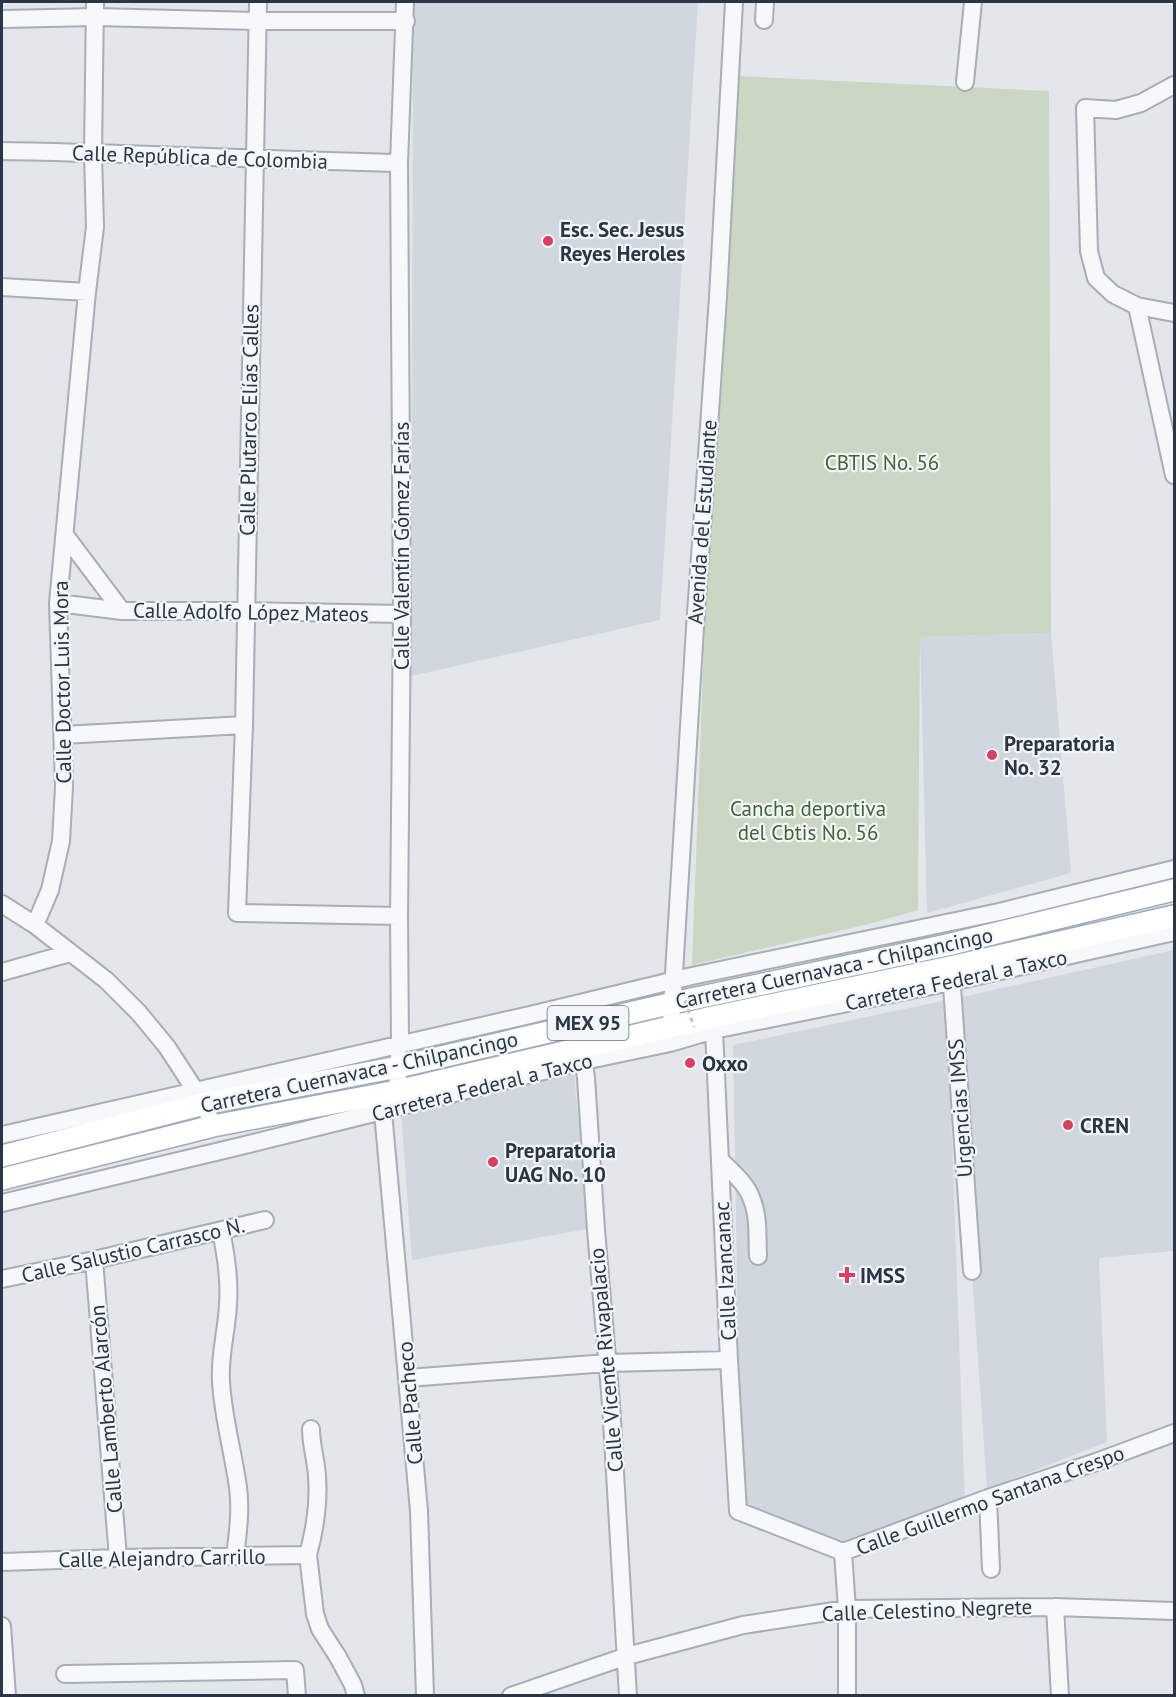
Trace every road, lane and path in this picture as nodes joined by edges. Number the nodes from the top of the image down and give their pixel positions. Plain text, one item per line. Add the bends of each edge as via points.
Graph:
1 (258, 2) edge
2 (405, 2) edge
3 (734, 2) edge
4 (765, 2) edge
5 (973, 2) edge
6 (96, 9) edge
7 (2, 19) edge
8 (764, 20) dead end
9 (258, 21) junction
10 (405, 21) junction
11 (965, 82) dead end
12 (1174, 85) edge
13 (2, 151) edge
14 (93, 153) junction
15 (255, 160) junction
16 (399, 163) junction
17 (2, 287) edge
18 (87, 292) junction
19 (1137, 306) junction
20 (1174, 313) edge
21 (1174, 475) edge
22 (65, 535) junction
23 (58, 603) junction
24 (122, 611) junction
25 (245, 611) junction
26 (402, 614) junction
27 (244, 725) junction
28 (63, 735) junction
29 (1174, 869) edge
30 (1174, 890) edge
31 (2, 904) edge
32 (399, 916) junction
33 (1174, 916) edge
34 (35, 925) junction
35 (1174, 932) edge
36 (947, 945) junction
37 (70, 953) junction
38 (793, 954) junction
39 (2, 972) edge
40 (951, 975) junction
41 (797, 976) junction
42 (676, 992) junction
43 (771, 1012) junction
44 (581, 1025) junction
45 (694, 1027) dead end
46 (714, 1030) junction
47 (670, 1035) junction
48 (533, 1036) junction
49 (400, 1044) junction
50 (583, 1054) junction
51 (537, 1065) junction
52 (398, 1067) junction
53 (396, 1091) junction
54 (199, 1097) junction
55 (382, 1112) junction
56 (213, 1126) junction
57 (2, 1135) edge
58 (2, 1156) edge
59 (720, 1160) junction
60 (2, 1179) edge
61 (2, 1203) edge
62 (265, 1220) dead end
63 (221, 1231) junction
64 (758, 1256) dead end
65 (94, 1260) junction
66 (972, 1271) dead end
67 (2, 1279) edge
68 (729, 1360) junction
69 (607, 1363) junction
70 (408, 1378) junction
71 (311, 1429) dead end
72 (1174, 1433) edge
73 (988, 1498) junction
74 (738, 1511) joint
75 (310, 1547) junction
76 (843, 1552) junction
77 (235, 1556) junction
78 (118, 1558) junction
79 (2, 1563) edge
80 (991, 1569) dead end
81 (1055, 1607) junction
82 (847, 1609) junction
83 (1174, 1611) edge
84 (2, 1626) edge
85 (627, 1656) junction
86 (65, 1674) dead end
87 (7, 1695) edge
88 (297, 1695) edge
89 (356, 1695) edge
90 (425, 1695) edge
91 (512, 1695) edge
92 (628, 1695) edge
93 (847, 1695) edge
94 (1060, 1695) edge

1 - 9 street, Calle Plutarco Elías Calles
2 - 10 street, Calle Valentín Gómez Farías
3 - 42 street, Avenida del Estudiante
4 - 8 street
5 - 11 street
6 - 7 street
6 - 9 street
6 - 14 street, Calle Doctor Luis Mora
9 - 10 street
9 - 15 street, Calle Plutarco Elías Calles
10 - 16 street, Calle Valentín Gómez Farías
12 - 19 street via 1141,103 1116,110 1085,108 1089,251 1096,278 1113,294
13 - 14 street, Calle República de Colombia
14 - 15 street, Calle República de Colombia
14 - 18 street, Calle Doctor Luis Mora via 95,227
15 - 16 street, Calle República de Colombia
15 - 25 street, Calle Plutarco Elías Calles
16 - 26 street, Calle Valentín Gómez Farías
17 - 18 street
18 - 22 street, Calle Doctor Luis Mora
19 - 20 street
19 - 21 street
22 - 23 street, Calle Doctor Luis Mora
22 - 24 street, Calle Adolfo López Mateos
23 - 24 street
23 - 28 street, Calle Doctor Luis Mora
24 - 25 street, Calle Adolfo López Mateos
25 - 26 street, Calle Adolfo López Mateos
25 - 27 street, Calle Plutarco Elías Calles
26 - 32 street, Calle Valentín Gómez Farías
27 - 28 street
27 - 32 street, Calle Plutarco Elías Calles via 237,913
28 - 34 street, Calle Doctor Luis Mora via 61,841 50,890
29 - 38 street via 999,912
30 - 36 main road, Carretera Cuernavaca - Chilpancingo / MEX 95
31 - 34 street
32 - 49 street, Calle Valentín Gómez Farías
33 - 40 main road, Carretera Cuernavaca - Chilpancingo / MEX 95
34 - 37 street
35 - 40 street, Carretera Federal a Taxco
36 - 40 street, Urgencias IMSS
36 - 41 main road, Carretera Cuernavaca - Chilpancingo / MEX 95
37 - 39 street
37 - 54 street via 106,980 139,1013 167,1047
38 - 41 street
38 - 42 street
40 - 43 main road, Carretera Cuernavaca - Chilpancingo / MEX 95
40 - 66 street, Urgencias IMSS
41 - 42 main road, Carretera Cuernavaca - Chilpancingo / MEX 95
42 - 44 main road, Carretera Cuernavaca - Chilpancingo / MEX 95
42 - 45 path, bridge
42 - 47 street, Avenida del Estudiante
42 - 49 street
43 - 46 street
43 - 47 main road, Carretera Cuernavaca - Chilpancingo / MEX 95 via 708,1018
44 - 48 main road, Carretera Cuernavaca - Chilpancingo / MEX 95
44 - 50 street, Calle Vicente Rivapalacio
46 - 47 street
46 - 59 street, Calle Izancanac
47 - 50 main road, Carretera Cuernavaca - Chilpancingo / MEX 95
48 - 51 street
48 - 52 main road, Carretera Cuernavaca - Chilpancingo / MEX 95
49 - 52 street, Calle Valentín Gómez Farías
49 - 54 street
50 - 51 main road, Carretera Cuernavaca - Chilpancingo / MEX 95
50 - 69 street, Calle Vicente Rivapalacio
51 - 53 main road, Carretera Cuernavaca - Chilpancingo / MEX 95
51 - 55 street, Carretera Federal a Taxco
52 - 53 street, Calle Valentín Gómez Farías
52 - 54 main road, Carretera Cuernavaca - Chilpancingo / MEX 95
53 - 56 main road, Carretera Cuernavaca - Chilpancingo / MEX 95
54 - 56 street
54 - 57 street
54 - 58 main road, Carretera Cuernavaca - Chilpancingo / MEX 95
55 - 61 street, Carretera Federal a Taxco
55 - 70 street, Calle Pacheco
56 - 60 main road, Carretera Cuernavaca - Chilpancingo / MEX 95
59 - 64 street via 752,1199
59 - 68 street, Calle Izancanac
62 - 63 street, Calle Salustio Carrasco N.
63 - 65 street, Calle Salustio Carrasco N.
63 - 77 street via 229,1282 221,1381 238,1488
65 - 67 street, Calle Salustio Carrasco N.
65 - 78 street, Calle Lamberto Alarcón
68 - 69 street
68 - 74 street, Calle Izancanac
69 - 70 street
69 - 85 street, Calle Vicente Rivapalacio
70 - 90 street, Calle Pacheco via 419,1511
71 - 75 street via 318,1494
72 - 73 street, Calle Guillermo Santana Crespo
73 - 76 street, Calle Guillermo Santana Crespo
73 - 80 street
74 - 76 street, Calle Guillermo Santana Crespo
75 - 77 street, Calle Alejandro Carrillo
75 - 89 street via 317,1621
76 - 82 street
77 - 78 street, Calle Alejandro Carrillo
78 - 79 street, Calle Alejandro Carrillo
81 - 82 street, Calle Celestino Negrete
81 - 83 street, Calle Celestino Negrete
81 - 94 street
82 - 85 street, Calle Celestino Negrete via 751,1623
82 - 93 street
84 - 87 street
85 - 91 street, Calle Celestino Negrete
85 - 92 street, Calle Vicente Rivapalacio
86 - 88 street via 295,1670

